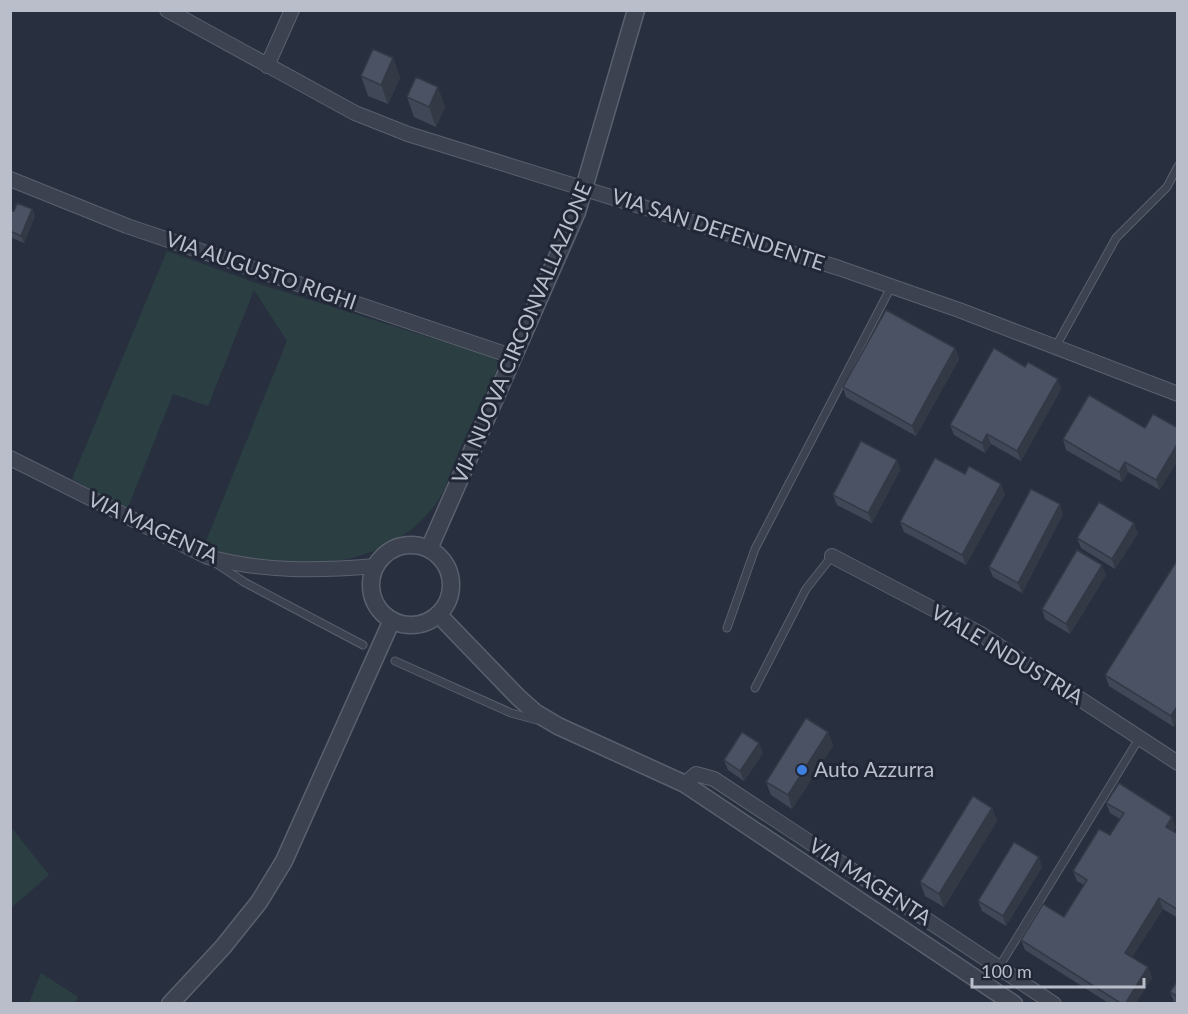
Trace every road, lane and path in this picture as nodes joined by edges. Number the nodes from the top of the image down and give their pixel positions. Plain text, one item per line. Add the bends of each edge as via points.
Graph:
1 (167, 10) edge
2 (292, 10) edge
3 (636, 10) edge
4 (267, 66) junction
5 (1178, 166) edge
6 (10, 179) edge
7 (586, 189) junction
8 (891, 286) junction
9 (1056, 346) junction
10 (514, 357) junction
11 (1178, 394) edge
12 (10, 458) edge
13 (429, 549) junction
14 (832, 556) joint
15 (208, 557) junction
16 (375, 566) junction
17 (438, 614) junction
18 (392, 620) junction
19 (727, 628) dead end
20 (363, 645) dead end
21 (395, 661) dead end
22 (755, 688) dead end
23 (558, 726) junction
24 (1140, 737) junction
25 (1178, 763) edge
26 (685, 784) junction
27 (999, 967) junction
28 (170, 1004) edge
29 (1014, 1004) edge
30 (1054, 1004) edge

1 - 4 street, VIA SAN DEFENDENTE
2 - 4 street
3 - 7 street, VIA NUOVA CIRCONVALLAZIONE
4 - 7 street, VIA SAN DEFENDENTE via 355,113 408,134
5 - 9 lane via 1167,187 1116,238
6 - 10 street, VIA AUGUSTO RIGHI via 127,226
7 - 8 street, VIA SAN DEFENDENTE
7 - 10 street, VIA NUOVA CIRCONVALLAZIONE
8 - 9 street, VIA SAN DEFENDENTE
8 - 19 lane via 755,549
9 - 11 street, VIA SAN DEFENDENTE
10 - 13 street, VIA NUOVA CIRCONVALLAZIONE
12 - 15 street, VIA MAGENTA
13 - 16 street via 417,545 393,549
13 - 17 street via 443,562 450,579 446,604
14 - 22 lane via 806,589
14 - 24 street, VIALE INDUSTRIA via 979,633
15 - 16 street, VIA MAGENTA via 276,570
15 - 20 lane via 244,582
16 - 18 street via 371,590 375,602
17 - 18 street via 416,624
17 - 23 street, VIA MAGENTA via 518,697
18 - 28 street via 284,861 259,902 223,948
21 - 23 lane via 511,713
23 - 26 street, VIA MAGENTA
24 - 25 street, VIALE INDUSTRIA
24 - 27 lane
26 - 27 street, VIA MAGENTA via 696,774 714,779
26 - 29 street, VIA MAGENTA
27 - 30 street, VIA MAGENTA

